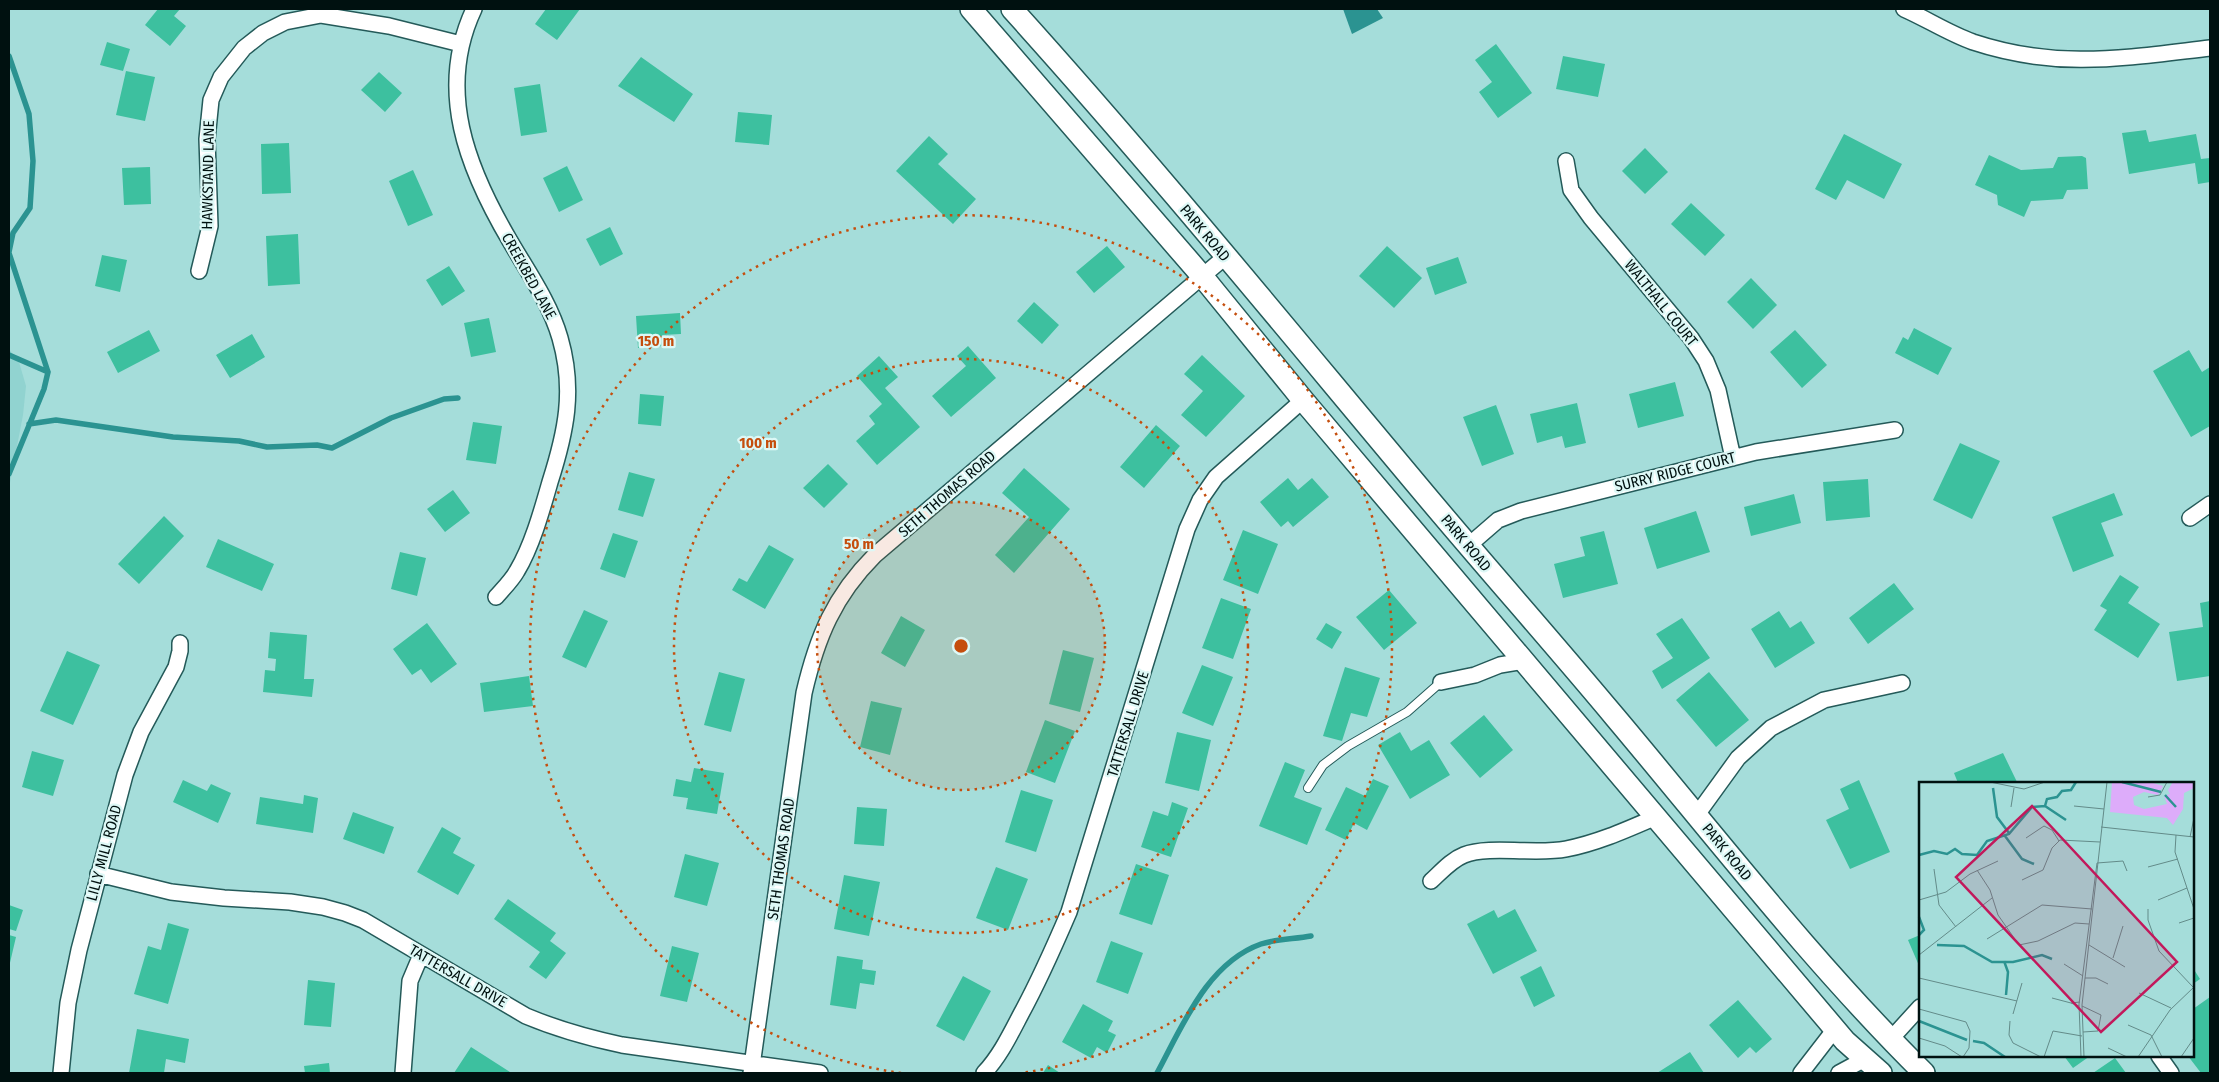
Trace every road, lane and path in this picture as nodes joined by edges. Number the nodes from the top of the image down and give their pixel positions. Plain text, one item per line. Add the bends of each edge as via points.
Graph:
1 (474, 9) edge
2 (971, 9) edge
3 (1012, 9) edge
4 (1904, 9) edge
5 (461, 44) junction
6 (2210, 48) edge
7 (1566, 161) dead end
8 (1225, 257) junction
9 (199, 270) dead end
10 (1202, 276) junction
11 (1303, 400) junction
12 (1895, 430) dead end
13 (1733, 458) junction
14 (2210, 504) edge
15 (2190, 518) dead end
16 (1468, 546) junction
17 (496, 597) dead end
18 (180, 643) dead end
19 (1524, 661) junction
20 (1441, 682) joint
21 (1902, 683) dead end
22 (1308, 788) dead end
23 (1696, 816) junction
24 (1656, 817) junction
25 (98, 874) junction
26 (1432, 881) dead end
27 (421, 954) junction
28 (1919, 1008) edge
29 (1835, 1029) junction
30 (1890, 1040) junction
31 (2160, 1057) edge
32 (1865, 1059) junction
33 (751, 1069) edge
34 (61, 1073) edge
35 (403, 1073) edge
36 (820, 1073) edge
37 (984, 1073) edge
38 (1801, 1073) edge
39 (1839, 1073) edge
40 (1881, 1073) edge
41 (1924, 1073) edge
42 (2171, 1073) edge

1 - 5 street, CREEKBED LANE
2 - 10 main road, PARK ROAD
3 - 8 main road, PARK ROAD
4 - 6 street via 1972,41 2012,53 2050,59 2092,61
5 - 9 street, HAWKSTAND LANE via 389,26 321,15 285,22 244,48 221,77 209,106 210,226
5 - 17 street, CREEKBED LANE via 456,92 463,140 501,225 556,324 567,374 566,425 545,499 517,572
7 - 13 street, WALTHALL COURT via 1571,190 1706,361 1718,390
8 - 10 street, SETH THOMAS ROAD
8 - 16 main road, PARK ROAD
10 - 11 main road, PARK ROAD
10 - 33 street, SETH THOMAS ROAD via 875,556 833,610 812,657 804,693
11 - 19 main road, PARK ROAD
11 - 37 street, TATTERSALL DRIVE via 1226,466 1200,500 1187,529 1069,912 1007,1042
12 - 13 street, SURRY RIDGE COURT
13 - 16 street, SURRY RIDGE COURT via 1521,511 1498,520
14 - 15 street
16 - 23 main road, PARK ROAD
18 - 25 street, LILLY MILL ROAD via 176,666 141,732 124,775
19 - 20 street
19 - 24 main road, PARK ROAD
20 - 22 lane via 1407,712 1348,746 1323,765
21 - 23 street via 1824,700 1771,728 1738,758
23 - 30 main road, PARK ROAD via 1801,942
24 - 26 street via 1596,842 1564,849 1464,855 1452,861
24 - 29 main road, PARK ROAD
25 - 27 street, TATTERSALL DRIVE via 171,892 323,907 363,920
25 - 34 street, LILLY MILL ROAD via 68,1003
27 - 33 street, TATTERSALL DRIVE via 526,1016 546,1024 590,1038
27 - 35 street via 410,981
28 - 30 street
29 - 32 main road, PARK ROAD
29 - 38 street
30 - 41 main road, PARK ROAD
31 - 42 street
32 - 39 street
32 - 40 main road, PARK ROAD
33 - 36 street, TATTERSALL DRIVE

